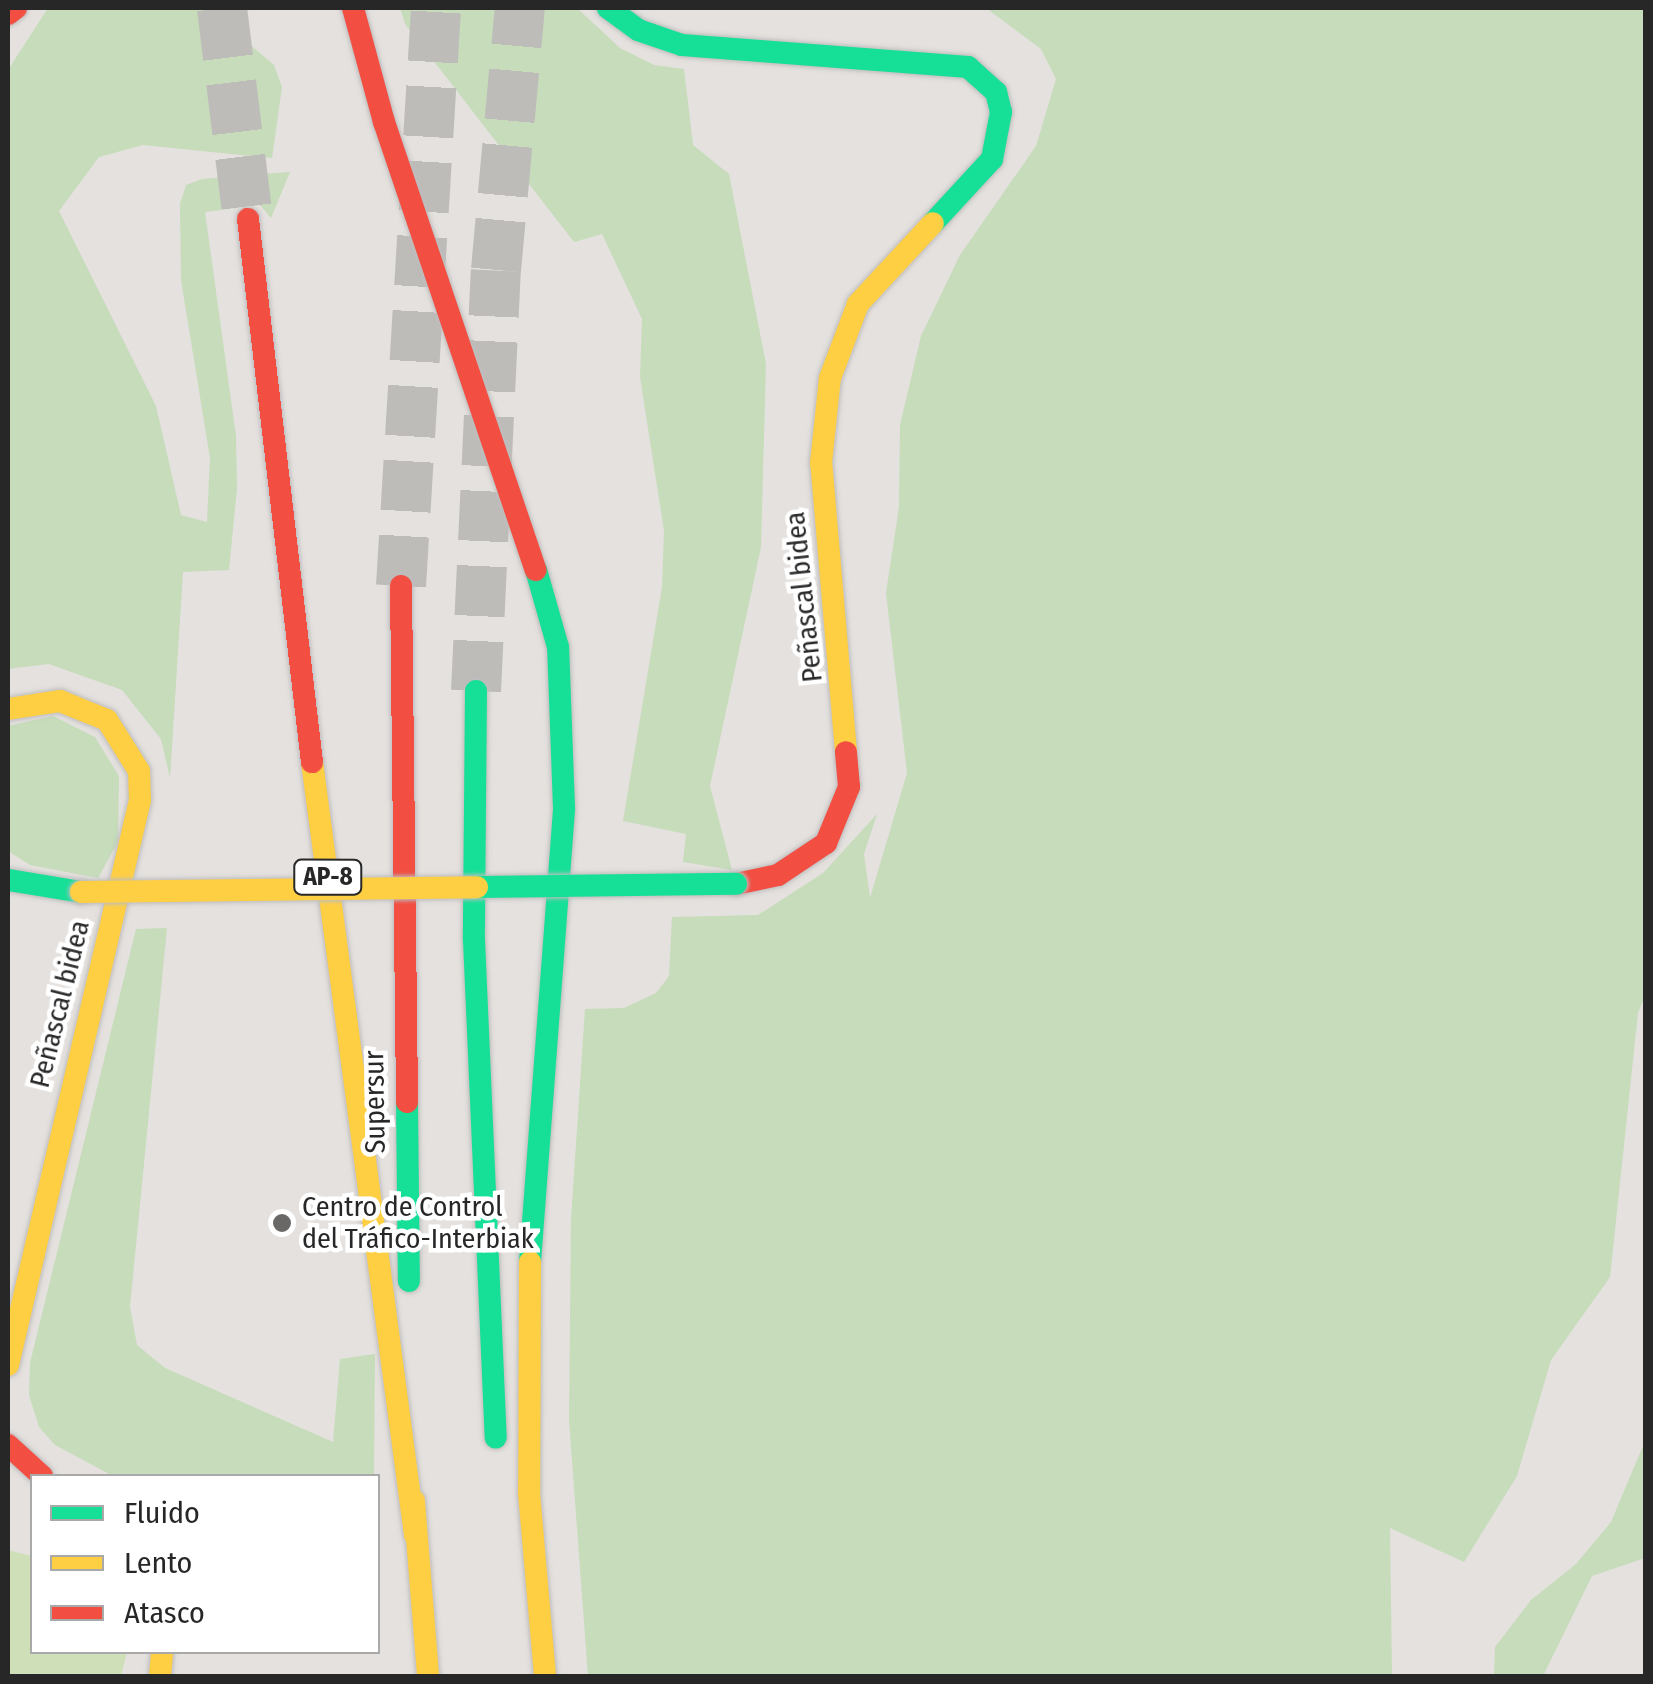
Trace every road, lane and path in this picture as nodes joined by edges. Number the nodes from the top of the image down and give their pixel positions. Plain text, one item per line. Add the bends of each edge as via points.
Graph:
1 (16, 8) edge
2 (353, 8) edge
3 (608, 8) edge
4 (8, 14) edge
5 (248, 219) tunnel mouth
6 (400, 586) tunnel mouth
7 (476, 692) tunnel mouth
8 (8, 709) edge
9 (8, 880) edge
10 (8, 1365) edge
11 (8, 1445) edge
12 (497, 1456) dead end
13 (40, 1474) edge
14 (415, 1535) junction
15 (428, 1676) edge
16 (545, 1676) edge

1 - 4 main road
2 - 16 main road via 384,122 532,548 562,682 564,808 526,1309 529,1494
3 - 9 main road, Peñascal bidea, bridge via 638,30 682,45 968,67 996,92 1002,112 992,159 858,304 830,378 821,462 849,787 826,842 778,875 736,884 82,892
5 - 14 main road, AP-8 via 274,476
6 - 14 main road, Supersur / AP-8
7 - 12 main road via 474,940
8 - 10 main road, Peñascal bidea via 60,701 107,720 138,770 140,800
11 - 13 main road
14 - 15 main road, Supersur / AP-8

